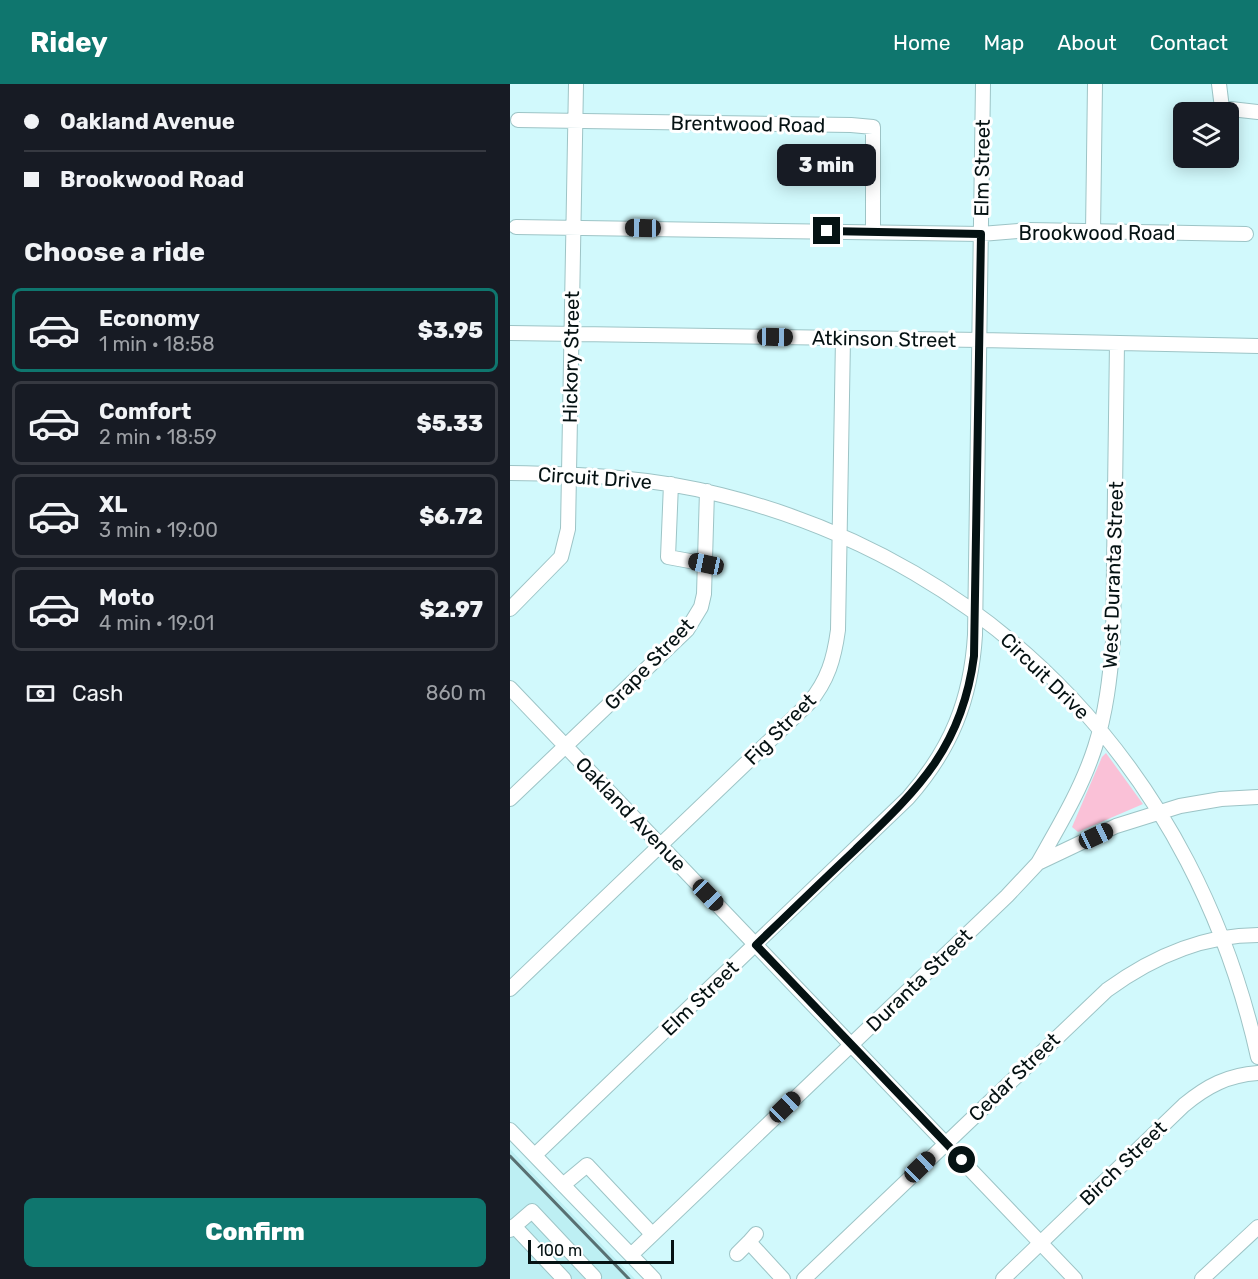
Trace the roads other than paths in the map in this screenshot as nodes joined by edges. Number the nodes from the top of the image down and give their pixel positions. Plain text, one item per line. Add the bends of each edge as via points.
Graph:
1 (576, 84) edge
2 (983, 84) edge
3 (1095, 84) edge
4 (1219, 84) edge
5 (1258, 112) edge
6 (518, 120) dead end
7 (575, 121) junction
8 (516, 227) dead end
9 (574, 227) junction
10 (873, 232) junction
11 (1093, 232) junction
12 (981, 234) junction
13 (1246, 234) dead end
14 (510, 333) edge
15 (572, 334) junction
16 (843, 338) junction
17 (980, 339) junction
18 (1117, 343) junction
19 (1258, 346) edge
20 (510, 473) edge
21 (569, 474) junction
22 (671, 484) junction
23 (707, 491) junction
24 (839, 534) junction
25 (706, 564) junction
26 (510, 609) edge
27 (976, 614) junction
28 (510, 688) edge
29 (1100, 730) junction
30 (566, 746) junction
31 (1258, 798) edge
32 (510, 799) edge
33 (1160, 811) junction
34 (660, 845) junction
35 (1038, 863) junction
36 (1258, 935) edge
37 (1223, 938) junction
38 (756, 945) junction
39 (510, 989) edge
40 (851, 1044) junction
41 (1258, 1058) edge
42 (1258, 1073) edge
43 (510, 1130) edge
44 (946, 1143) junction
45 (535, 1155) junction
46 (563, 1185) junction
47 (1258, 1227) edge
48 (512, 1228) edge
49 (652, 1234) junction
50 (1040, 1243) junction
51 (737, 1254) dead end
52 (631, 1255) junction
53 (1010, 1277) edge
54 (564, 1279) edge
55 (593, 1279) edge
56 (654, 1279) edge
57 (783, 1279) edge
58 (804, 1279) edge
59 (1076, 1279) edge
60 (1202, 1279) edge

1 - 7 street, Hickory Street
2 - 12 street, Elm Street
3 - 11 street
4 - 5 street via 1222,108
6 - 7 street, Brentwood Road
7 - 9 street, Hickory Street
7 - 10 street, Brentwood Road via 873,127
8 - 9 street, Brookwood Road
9 - 10 street, Brookwood Road
9 - 15 street, Hickory Street
10 - 12 street, Brookwood Road
11 - 12 street, Brookwood Road via 1029,230
11 - 13 street, Brookwood Road
12 - 17 street, Elm Street
14 - 15 street, Atkinson Street
15 - 16 street, Atkinson Street
15 - 21 street, Hickory Street
16 - 17 street, Atkinson Street
16 - 24 street, Fig Street
17 - 18 street, Atkinson Street
17 - 27 street, Elm Street
18 - 19 street, Atkinson Street
18 - 29 street, West Duranta Street via 1113,642
20 - 21 street, Circuit Drive
21 - 22 street, Circuit Drive
21 - 26 street, Hickory Street via 568,529 561,557
22 - 23 street, Circuit Drive
22 - 25 street via 668,557
23 - 24 street, Circuit Drive via 766,507
23 - 25 street, Grape Street
24 - 27 street, Circuit Drive via 900,565
24 - 34 street, Fig Street via 838,630 835,653 821,689
25 - 30 street, Grape Street via 701,607 687,630
27 - 29 street, Circuit Drive via 1042,668
27 - 38 street, Elm Street via 968,692 937,761 908,798
28 - 30 street, Oakland Avenue
29 - 33 street, Circuit Drive
29 - 35 street, West Duranta Street via 1080,786
30 - 32 street, Grape Street
30 - 34 street, Oakland Avenue
31 - 33 street, Duranta Street via 1221,799
33 - 35 street, Duranta Street via 1116,826
33 - 37 street, Circuit Drive
34 - 38 street, Oakland Avenue
34 - 39 street, Fig Street
35 - 40 street, Duranta Street
36 - 37 street, Cedar Street
37 - 41 street, Circuit Drive
37 - 44 street, Cedar Street via 1149,962 1107,990
38 - 40 street, Oakland Avenue
38 - 45 street, Elm Street
40 - 44 street, Oakland Avenue
40 - 49 street, Duranta Street
42 - 50 street, Birch Street via 1227,1078 1201,1091
43 - 45 street
44 - 50 street, Oakland Avenue
44 - 58 street, Cedar Street
45 - 46 street
46 - 49 street via 586,1165
46 - 52 street
47 - 60 street
48 - 54 street
48 - 55 street via 532,1211
49 - 52 street, Duranta Street
50 - 53 street, Birch Street
50 - 59 street, Oakland Avenue
51 - 57 street via 753,1238
52 - 56 street

